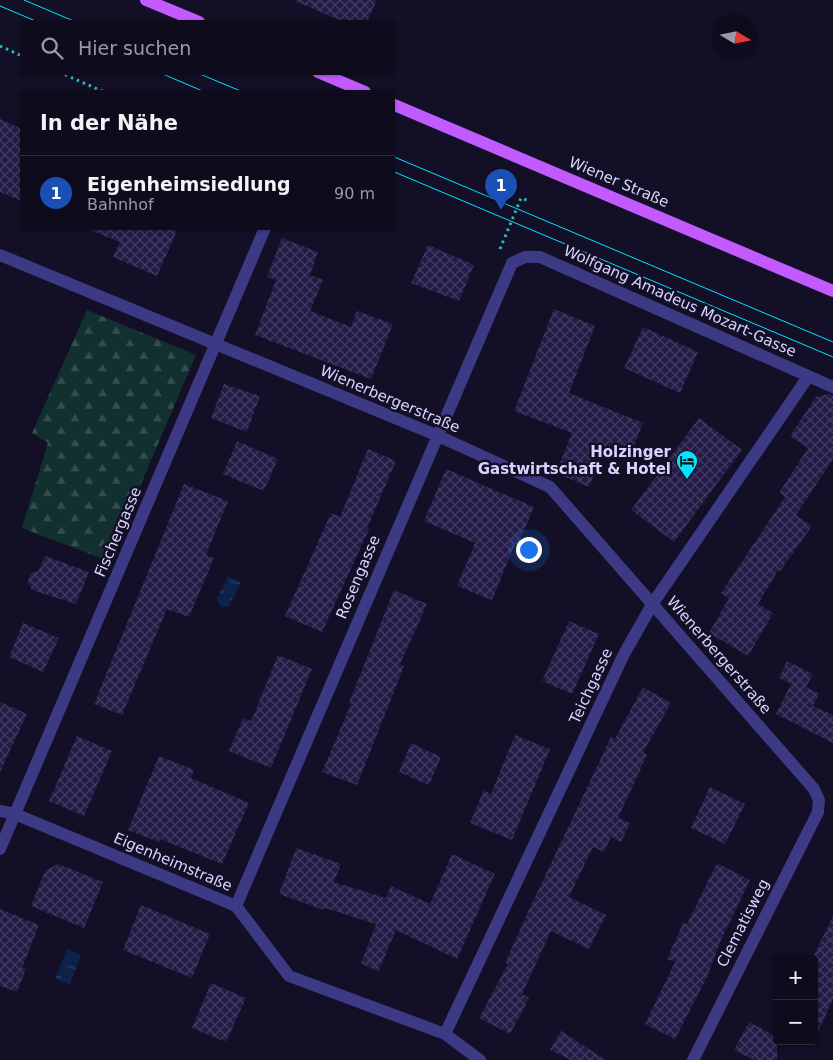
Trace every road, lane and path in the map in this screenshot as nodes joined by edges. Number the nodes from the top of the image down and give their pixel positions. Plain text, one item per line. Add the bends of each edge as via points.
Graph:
1 (146, 0) edge
2 (194, 20) edge
3 (0, 46) edge
4 (20, 55) edge
5 (66, 75) edge
6 (325, 75) edge
7 (100, 90) edge
8 (360, 90) edge
9 (395, 105) edge
10 (529, 201) dead end
11 (264, 230) edge
12 (0, 254) edge
13 (512, 263) junction
14 (833, 291) edge
15 (217, 344) junction
16 (808, 377) junction
17 (833, 388) edge
18 (436, 435) junction
19 (653, 603) junction
20 (819, 800) joint
21 (0, 811) edge
22 (15, 814) junction
23 (0, 849) edge
24 (236, 906) junction
25 (445, 1034) junction
26 (480, 1060) edge
27 (693, 1060) edge

1 - 2 main road
3 - 4 path
5 - 7 path
6 - 8 main road
9 - 14 main road, Wiener Straße
10 - 13 path via 521,198 500,249
11 - 15 street, Fischergasse
12 - 15 street, Wienerbergerstraße
13 - 16 street, Wolfgang Amadeus Mozart-Gasse via 525,257 540,257
13 - 18 street, Rosengasse
15 - 18 street, Wienerbergerstraße
15 - 22 street, Fischergasse
16 - 17 street, Wolfgang Amadeus Mozart-Gasse
16 - 19 street, Teichgasse
18 - 19 street, Wienerbergerstraße via 550,487
18 - 24 street, Rosengasse
19 - 20 street, Wienerbergerstraße via 814,789
19 - 25 street, Teichgasse via 624,654
20 - 27 street, Clematisweg via 818,812
21 - 22 street, Eigenheimstraße
22 - 23 street, Fischergasse
22 - 24 street, Eigenheimstraße
24 - 25 street, Eigenheimstraße via 289,976
25 - 26 street, Eigenheimstraße

